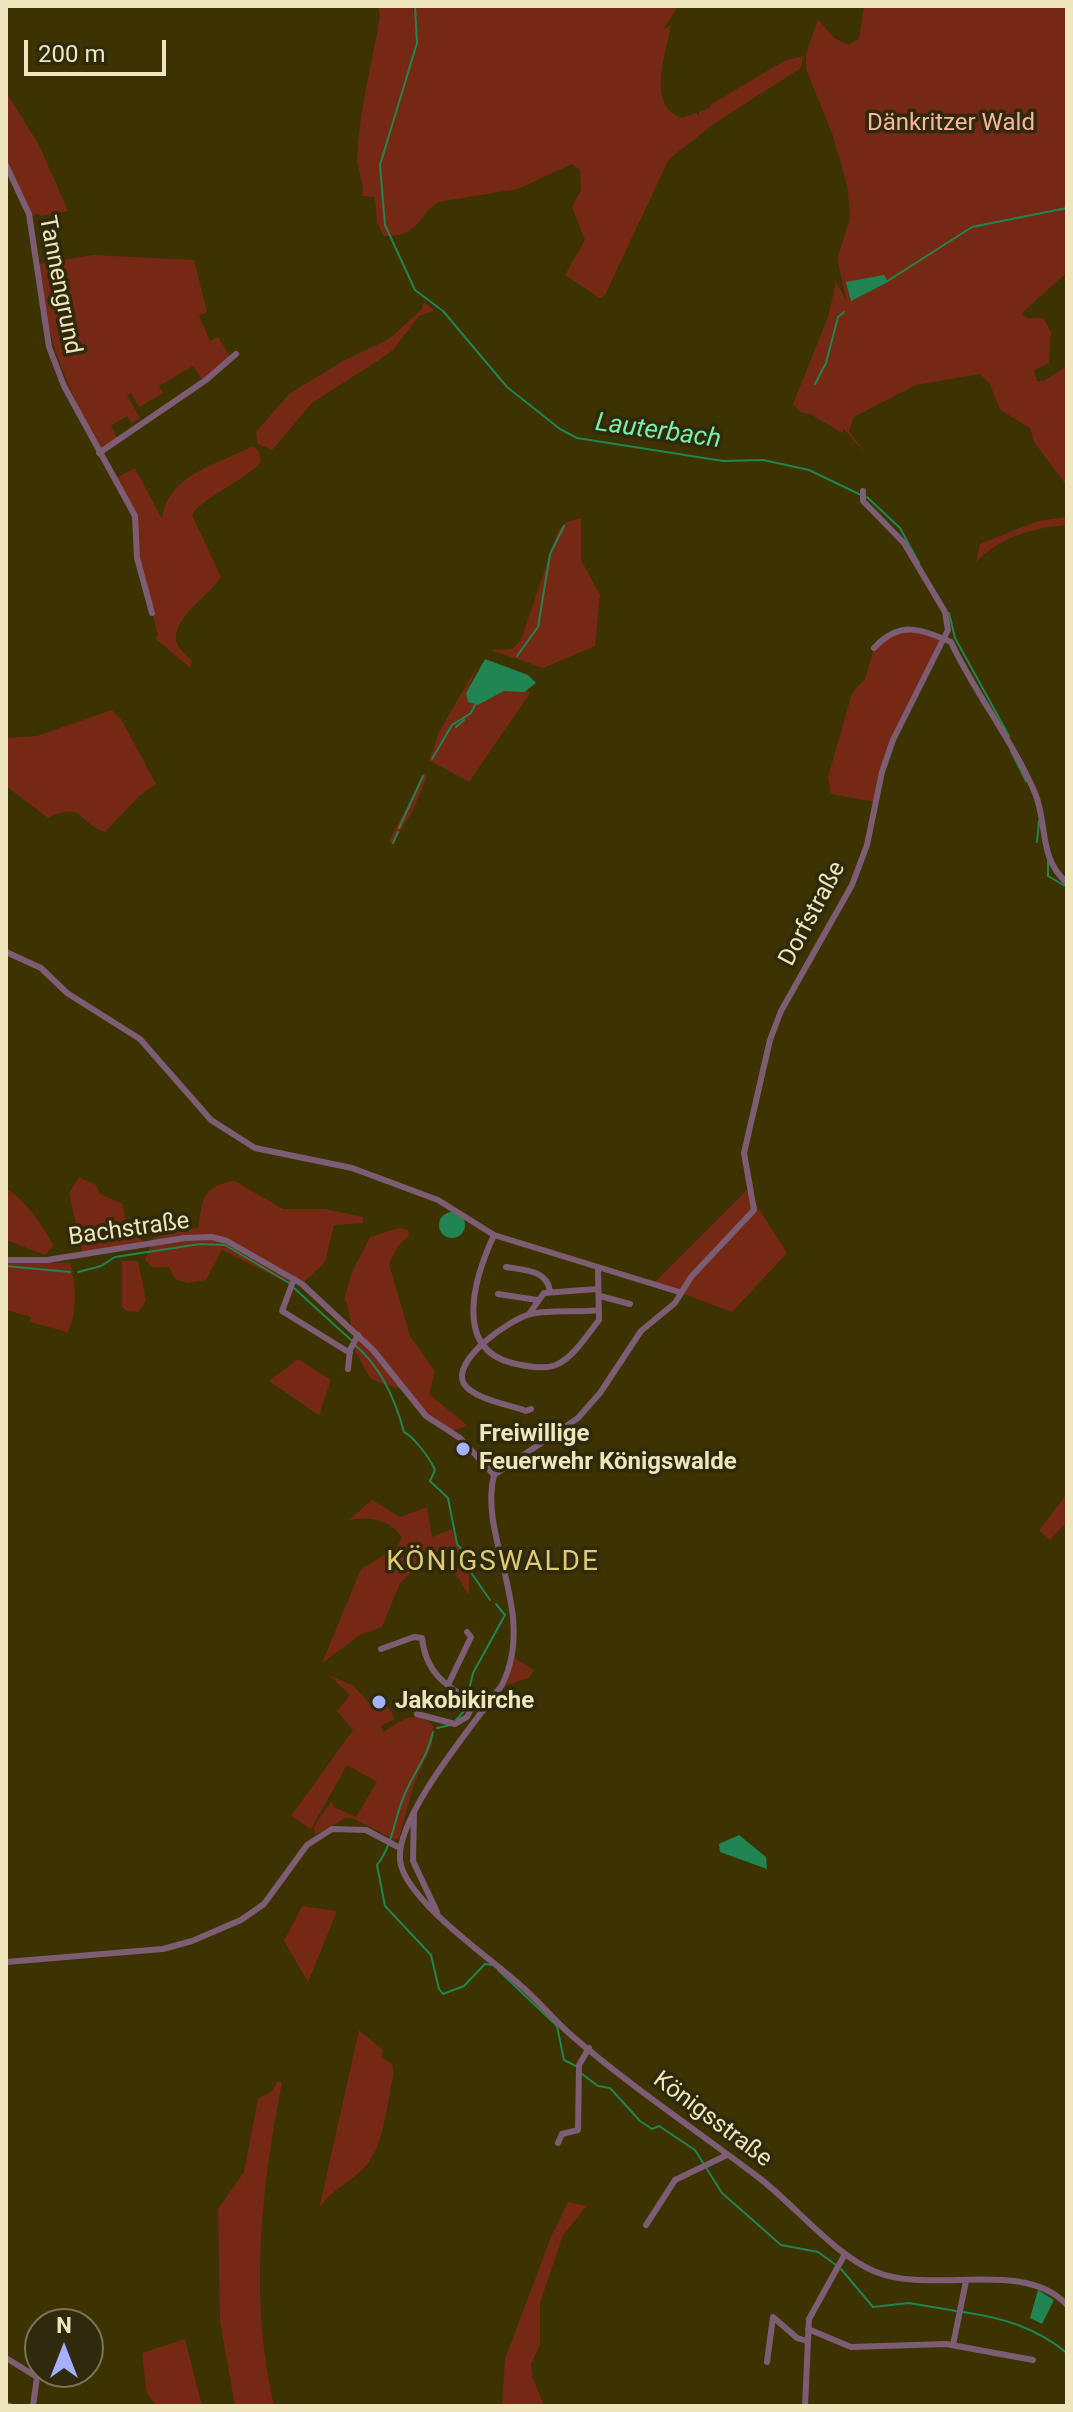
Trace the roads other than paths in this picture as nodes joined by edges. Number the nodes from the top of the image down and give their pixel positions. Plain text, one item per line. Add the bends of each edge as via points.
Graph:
1 (6, 165) edge
2 (236, 354) dead end
3 (99, 453) junction
4 (863, 493) dead end
5 (152, 613) dead end
6 (946, 639) junction
7 (874, 648) dead end
8 (1067, 883) edge
9 (6, 952) edge
10 (494, 1235) junction
11 (6, 1260) edge
12 (506, 1267) dead end
13 (598, 1270) junction
14 (292, 1283) junction
15 (550, 1291) junction
16 (679, 1292) junction
17 (599, 1293) junction
18 (498, 1294) dead end
19 (537, 1300) junction
20 (630, 1304) dead end
21 (599, 1310) junction
22 (529, 1314) junction
23 (483, 1343) junction
24 (353, 1344) junction
25 (348, 1369) dead end
26 (531, 1409) dead end
27 (494, 1475) junction
28 (467, 1632) dead end
29 (381, 1649) dead end
30 (448, 1685) junction
31 (474, 1703) junction
32 (484, 1710) junction
33 (417, 1714) dead end
34 (414, 1810) junction
35 (396, 1848) junction
36 (437, 1912) junction
37 (6, 1962) edge
38 (589, 2048) junction
39 (558, 2143) dead end
40 (727, 2155) junction
41 (646, 2225) dead end
42 (845, 2254) junction
43 (966, 2281) junction
44 (1066, 2303) edge
45 (808, 2329) junction
46 (807, 2341) junction
47 (953, 2345) junction
48 (6, 2358) edge
49 (1033, 2360) dead end
50 (767, 2362) dead end
51 (33, 2406) edge
52 (805, 2406) edge

1 - 3 street, Tannengrund via 29,214 49,347
2 - 3 street
3 - 5 street, Tannengrund via 135,516 136,555
4 - 6 street via 904,543 945,612
6 - 7 street via 928,632 895,631
6 - 8 street via 1023,768 1038,802 1047,854
6 - 16 street, Dorfstraße via 893,740 852,885 786,1001 770,1040 744,1153 753,1213
9 - 10 street via 41,968 67,993 146,1044 204,1113 228,1133 264,1151 352,1168 431,1197
10 - 13 street
10 - 23 street via 473,1293 474,1326
11 - 14 street, Bachstraße via 47,1260 212,1237 227,1241
12 - 15 street via 542,1275
13 - 16 street
13 - 17 street
14 - 24 street, Bachstraße
14 - 24 street, Bachstraße via 282,1311
15 - 17 street
15 - 19 street
16 - 27 street via 675,1303 641,1331 578,1418
17 - 20 street
17 - 21 street
18 - 19 street
19 - 22 street
21 - 22 street
21 - 23 street via 599,1320 586,1337 556,1365 506,1362
22 - 23 street
23 - 26 street via 462,1368 466,1386
24 - 25 street
24 - 27 street, Bachstraße
27 - 32 street via 492,1508 509,1586 513,1640 504,1680
28 - 30 street via 471,1637
29 - 30 street via 422,1638 427,1665
30 - 31 street
31 - 32 street
31 - 33 street via 464,1721 451,1724
32 - 34 street
34 - 35 street
34 - 36 street via 413,1861
35 - 36 street, Königsstraße via 405,1874
35 - 37 street via 366,1830 347,1827 324,1833 307,1845 264,1904 241,1920 178,1946
36 - 38 street, Königsstraße
38 - 39 street via 578,2068 578,2130 562,2134
38 - 40 street, Königsstraße
40 - 41 street via 675,2180
40 - 42 street, Königsstraße
42 - 43 street, Königsstraße via 890,2276
42 - 45 street via 816,2301
43 - 44 street, Königsstraße via 1032,2283
43 - 47 street
45 - 46 street
45 - 47 street via 851,2347
46 - 50 street via 773,2317
46 - 52 street
47 - 49 street
48 - 51 street via 37,2377

